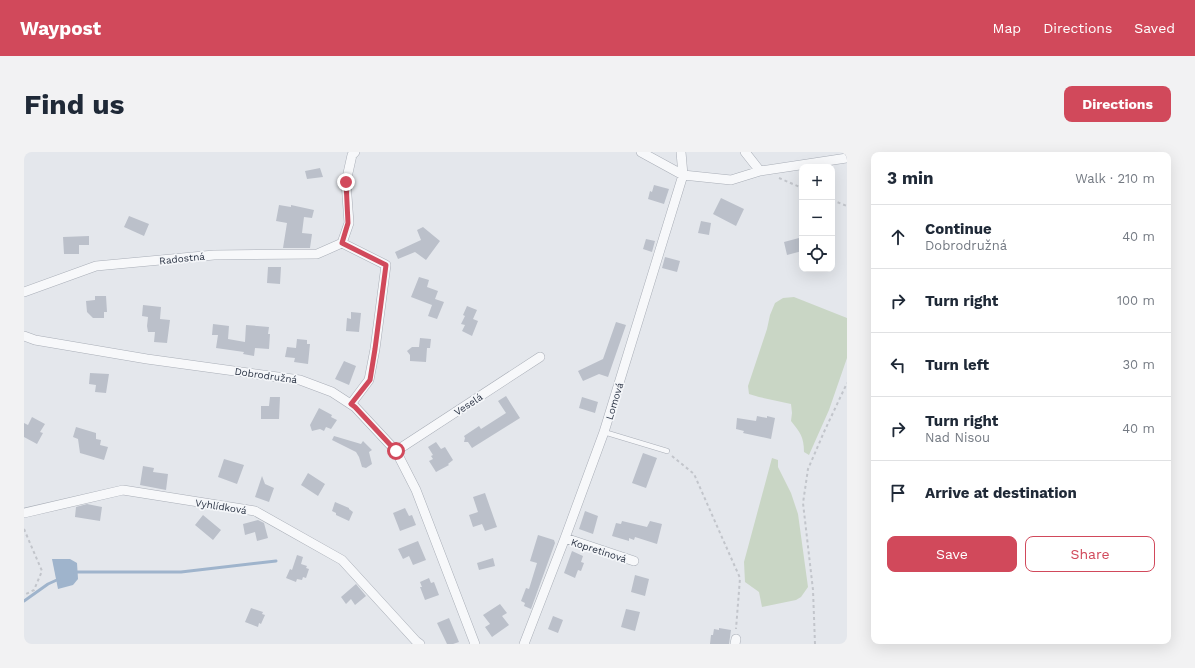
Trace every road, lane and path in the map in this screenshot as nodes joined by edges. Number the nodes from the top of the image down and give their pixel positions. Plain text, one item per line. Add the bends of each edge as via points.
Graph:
1 (355, 152) edge
2 (641, 152) edge
3 (681, 152) edge
4 (745, 152) edge
5 (847, 158) edge
6 (760, 171) junction
7 (683, 175) junction
8 (799, 187) edge
9 (835, 201) edge
10 (847, 206) edge
11 (342, 243) junction
12 (24, 292) edge
13 (24, 336) edge
14 (540, 357) dead end
15 (847, 383) edge
16 (351, 404) junction
17 (604, 432) junction
18 (396, 451) junction
19 (667, 451) joint
20 (24, 513) edge
21 (24, 528) edge
22 (565, 538) junction
23 (634, 561) dead end
24 (24, 595) edge
25 (736, 642) edge
26 (420, 644) edge
27 (475, 644) edge
28 (524, 644) edge
29 (815, 644) edge

1 - 11 street via 352,155 346,182 348,223
2 - 7 street
3 - 7 street, Lomová
4 - 6 street
5 - 6 street
6 - 7 street via 730,180
6 - 8 path
7 - 17 street, Lomová
9 - 10 path
11 - 12 street, Radostná via 317,254 214,254 96,266
11 - 16 street via 386,265 370,380
13 - 16 street, Dobrodružná via 147,359 300,380 332,392
14 - 18 street, Veselá
15 - 29 path via 808,469 803,503 813,590
16 - 18 street, Dobrodružná
17 - 19 lane
17 - 22 street, Lomová
18 - 27 street, Dobrodružná via 416,490
19 - 25 path via 694,474 740,578
20 - 26 street, Vyhlídková via 123,490 255,512 342,560
21 - 24 path via 42,571 34,590
22 - 23 street, Kopretinová
22 - 28 street, Lomová

